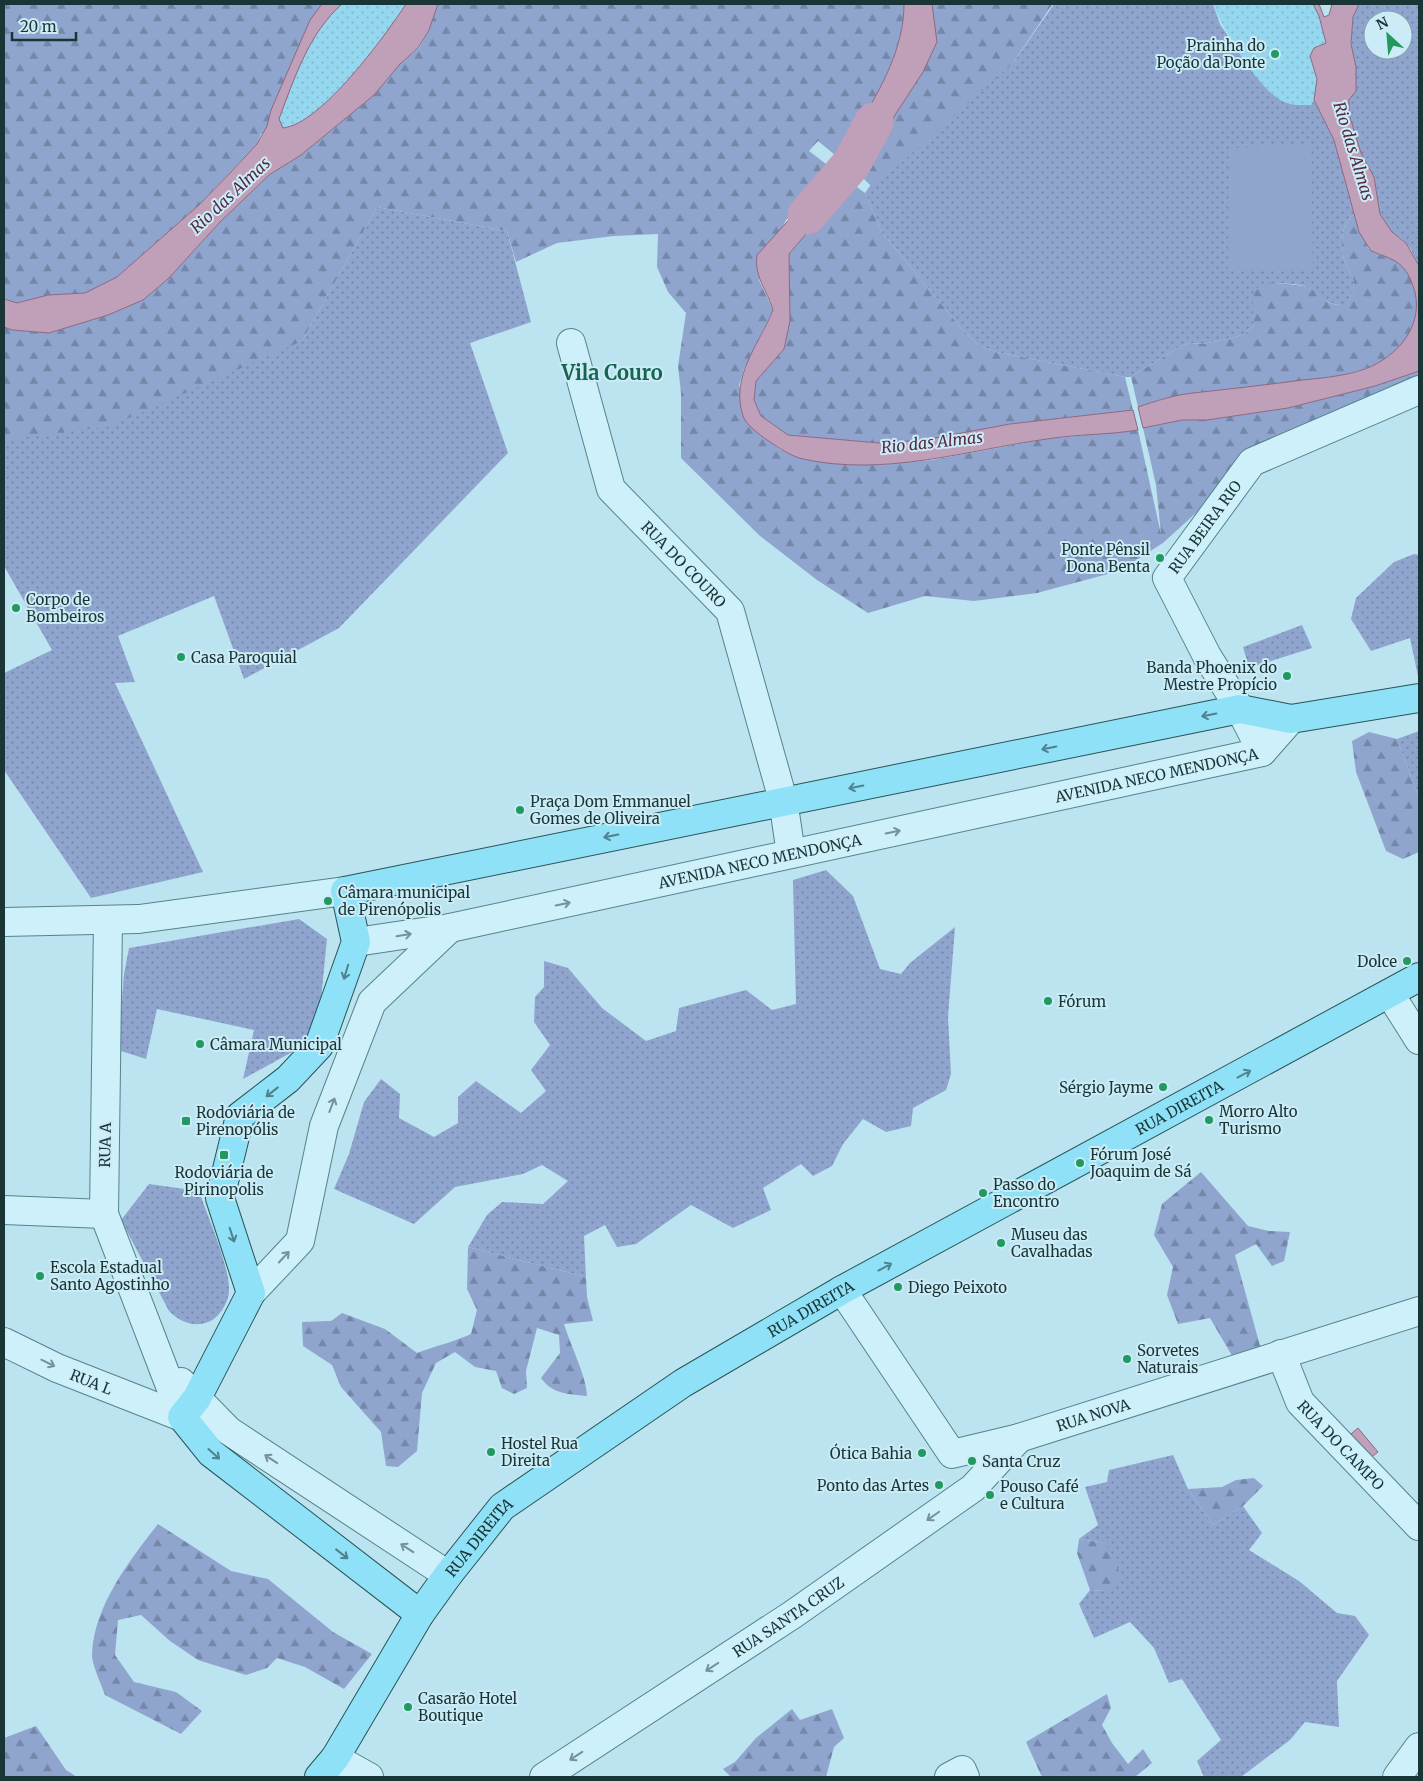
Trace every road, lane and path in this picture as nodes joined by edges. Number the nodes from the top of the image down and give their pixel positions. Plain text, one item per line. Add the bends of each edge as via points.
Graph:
1 (571, 343) dead end
2 (1419, 390) edge
3 (1419, 698) edge
4 (1240, 709) junction
5 (1291, 720) junction
6 (1262, 752) junction
7 (783, 800) junction
8 (791, 854) junction
9 (344, 891) junction
10 (108, 920) junction
11 (4, 922) edge
12 (450, 928) junction
13 (356, 942) junction
14 (1419, 978) edge
15 (1390, 994) junction
16 (1419, 1040) edge
17 (4, 1210) edge
18 (104, 1214) junction
19 (842, 1290) junction
20 (251, 1293) junction
21 (1419, 1311) edge
22 (4, 1342) edge
23 (1281, 1354) junction
24 (189, 1408) junction
25 (1019, 1438) junction
26 (952, 1454) junction
27 (973, 1488) junction
28 (1419, 1526) edge
29 (448, 1575) junction
30 (420, 1614) junction
31 (1419, 1747) edge
32 (327, 1768) edge
33 (369, 1777) edge
34 (544, 1777) edge
35 (1397, 1777) edge

1 - 7 street, RUA DO COURO via 611,489 730,612
2 - 4 street, RUA BEIRA RIO via 1252,462 1167,578 1207,656
3 - 5 main road
4 - 5 main road
4 - 6 street, RUA BEIRA RIO
4 -> 7 main road
5 - 6 street, AVENIDA NECO MENDONÇA
8 -> 6 street, AVENIDA NECO MENDONÇA
7 - 8 street, RUA DO COURO
7 -> 9 main road
12 -> 8 street, AVENIDA NECO MENDONÇA
9 - 10 street via 139,919
9 - 13 main road
10 - 11 street
10 - 18 street, RUA A
13 -> 12 street, AVENIDA NECO MENDONÇA
20 -> 12 street via 300,1241 324,1126 372,1002
13 -> 20 main road via 320,1046 288,1078 240,1116 220,1198
14 - 15 main road, RUA DIREITA
15 - 16 street
19 -> 15 main road, RUA DIREITA
17 - 18 street
18 - 24 street, RUA A via 159,1360
19 - 26 street
19 - 29 main road, RUA DIREITA via 683,1383 502,1507
20 - 24 main road
21 - 23 street, RUA NOVA
22 -> 24 street, RUA L via 57,1368
23 - 25 street, RUA NOVA
23 - 28 street, RUA DO CAMPO via 1300,1402
29 -> 24 street
24 -> 30 main road via 211,1453
25 - 26 street, RUA NOVA
25 - 27 street, RUA SANTA CRUZ
26 - 27 street
27 -> 34 street, RUA SANTA CRUZ via 792,1616
29 - 30 main road, RUA DIREITA
30 - 32 main road, RUA DIREITA
31 - 35 street
32 - 33 street

